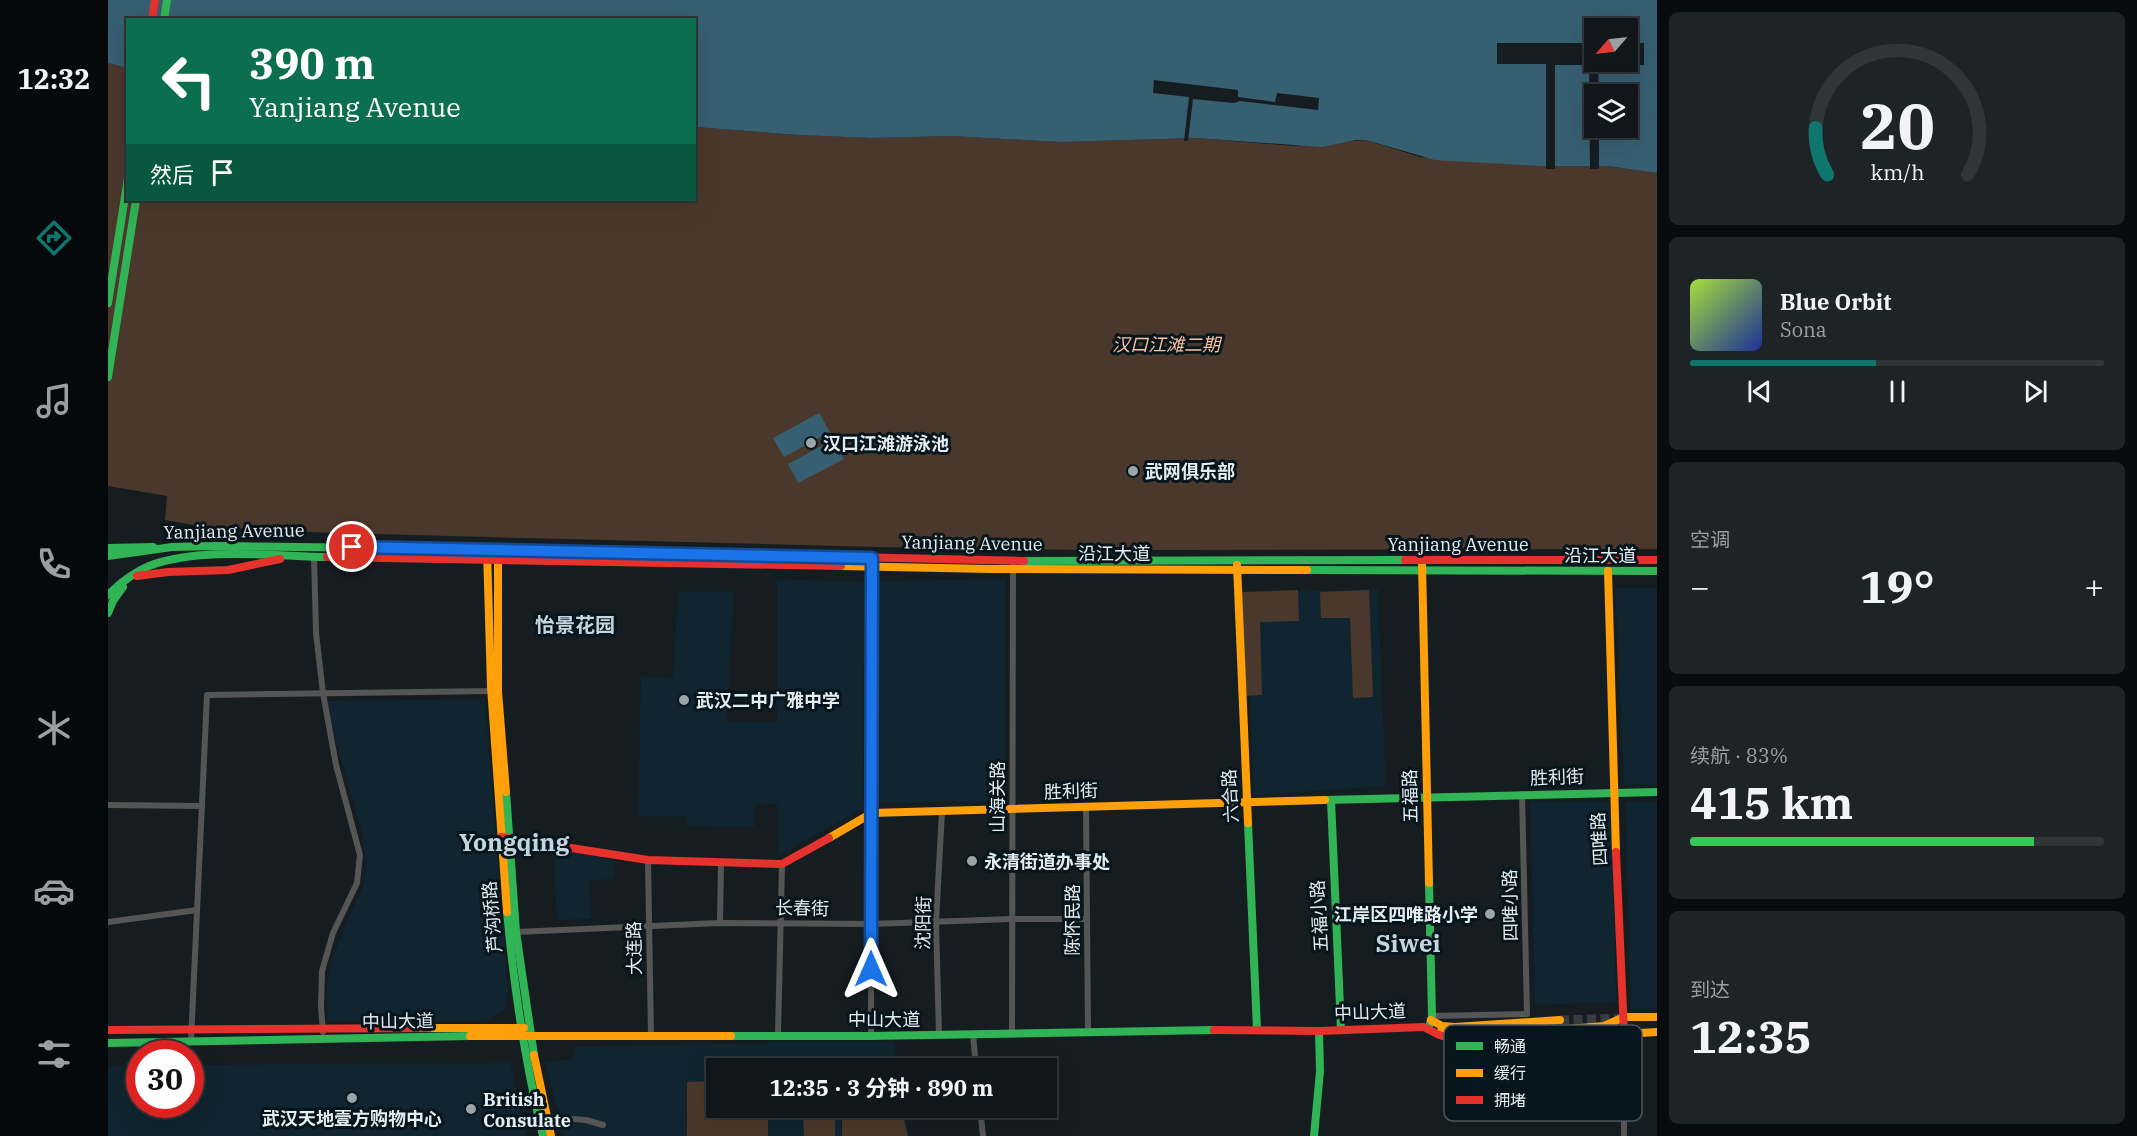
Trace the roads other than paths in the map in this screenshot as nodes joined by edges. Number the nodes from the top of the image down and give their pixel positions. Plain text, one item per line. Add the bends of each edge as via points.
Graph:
1 (155, 0) edge
2 (167, 0) edge
3 (152, 18) edge
4 (164, 18) edge
5 (126, 190) edge
6 (136, 201) edge
7 (108, 303) edge
8 (108, 377) edge
9 (108, 548) edge
10 (172, 548) junction
11 (487, 549) junction
12 (498, 549) junction
13 (108, 556) edge
14 (292, 556) junction
15 (314, 556) junction
16 (872, 558) junction
17 (487, 560) junction
18 (498, 560) junction
19 (1422, 560) junction
20 (1657, 560) edge
21 (1013, 565) junction
22 (1237, 565) junction
23 (872, 568) junction
24 (1422, 571) junction
25 (1657, 571) edge
26 (1608, 572) junction
27 (135, 576) junction
28 (123, 580) junction
29 (108, 595) edge
30 (108, 613) edge
31 (494, 691) junction
32 (322, 693) junction
33 (1613, 792) junction
34 (1657, 792) edge
35 (1522, 794) junction
36 (1426, 797) junction
37 (1331, 800) junction
38 (1246, 802) junction
39 (108, 805) edge
40 (202, 806) junction
41 (1086, 807) junction
42 (1012, 809) junction
43 (942, 811) junction
44 (872, 813) junction
45 (505, 837) junction
46 (648, 860) junction
47 (721, 863) junction
48 (782, 864) junction
49 (197, 910) junction
50 (1012, 919) junction
51 (1087, 919) junction
52 (108, 922) edge
53 (936, 922) junction
54 (720, 923) junction
55 (781, 923) junction
56 (872, 924) junction
57 (648, 927) junction
58 (516, 932) junction
59 (1527, 1014) joint
60 (1624, 1017) junction
61 (1657, 1017) edge
62 (1560, 1020) tunnel mouth
63 (1429, 1022) junction
64 (1485, 1025) edge
65 (1606, 1025) edge
66 (1624, 1025) edge
67 (1444, 1026) edge
68 (323, 1029) junction
69 (1257, 1029) junction
70 (108, 1030) edge
71 (1341, 1030) junction
72 (191, 1031) junction
73 (1319, 1031) junction
74 (1444, 1031) edge
75 (525, 1032) junction
76 (1088, 1032) junction
77 (973, 1034) junction
78 (1012, 1034) junction
79 (778, 1035) junction
80 (939, 1035) junction
81 (651, 1036) junction
82 (871, 1036) junction
83 (1444, 1036) edge
84 (324, 1039) junction
85 (190, 1040) edge
86 (204, 1041) edge
87 (108, 1043) edge
88 (126, 1043) edge
89 (975, 1058) edge
90 (546, 1117) junction
91 (981, 1118) edge
92 (603, 1125) dead end
93 (543, 1136) edge
94 (551, 1136) edge
95 (983, 1136) edge
96 (1314, 1136) edge

1 - 3 main road
2 - 4 main road
5 - 7 main road
6 - 8 main road
9 - 10 main road
10 - 11 main road, Yanjiang Avenue
10 - 13 main road, Yanjiang Avenue
11 - 12 main road, Yanjiang Avenue
11 - 17 main road, 芦沟桥路
12 - 16 main road, Yanjiang Avenue
12 - 18 main road, 芦沟桥路
14 - 15 main road, Yanjiang Avenue
14 - 27 main road via 240,569 163,570
14 - 28 main road, Yanjiang Avenue via 172,559 154,563
15 - 17 main road, Yanjiang Avenue
15 - 32 street
16 - 21 main road, Yanjiang Avenue
16 - 23 street
17 - 18 main road, Yanjiang Avenue
17 - 31 main road, 芦沟桥路
18 - 23 main road, 沿江大道
18 - 31 main road, 芦沟桥路
19 - 20 main road, Yanjiang Avenue
19 - 22 main road, Yanjiang Avenue
19 - 24 main road, 五福路
21 - 22 main road, 沿江大道
21 - 23 main road, 沿江大道
21 - 42 street, 山海关路
22 - 24 main road, 沿江大道
22 - 38 main road, 六合路
23 - 44 street
24 - 26 main road, 沿江大道
24 - 36 main road, 五福路
25 - 26 main road, 沿江大道
26 - 33 main road, 四唯路
27 - 28 main road
27 - 30 main road via 116,596
28 - 29 main road, Yanjiang Avenue
31 - 32 street
31 - 45 main road, 芦沟桥路
32 - 40 street via 207,695
32 - 68 street via 360,855 357,883 333,933 322,971
33 - 34 main road, 胜利街
33 - 35 main road, 胜利街
33 - 60 main road, 四唯路
35 - 36 main road, 胜利街
35 - 59 street, 四唯小路
36 - 37 main road, 胜利街
36 - 63 main road, 五福路
37 - 38 main road, 胜利街
37 - 71 main road, 五福小路
38 - 41 main road, 胜利街
38 - 69 main road, 六合路
39 - 40 street
40 - 49 street
41 - 42 main road, 胜利街
41 - 51 street, 陈怀民路
42 - 43 main road, 胜利街
42 - 50 street, 山海关路
43 - 44 main road, 胜利街
43 - 53 street, 沈阳街
44 - 48 main road, 胜利街
44 - 56 street
45 - 46 main road
45 - 58 main road, 芦沟桥路
45 - 75 main road, 芦沟桥路 via 507,920
46 - 47 main road
46 - 57 street, 大连路
47 - 48 main road
47 - 54 street
48 - 55 street
49 - 52 street
49 - 72 street
50 - 51 street, 长春街
50 - 53 street, 长春街
50 - 78 street, 山海关路
51 - 76 street, 陈怀民路
53 - 56 street, 长春街
53 - 80 street, 沈阳街
54 - 55 street, 长春街
54 - 57 street, 长春街
55 - 56 street, 长春街
55 - 79 street
56 - 82 street
57 - 58 street, 长春街
57 - 81 street, 大连路
58 - 75 main road, 芦沟桥路
59 - 63 street, 中山大道
60 - 61 main road, 中山大道
60 - 65 main road, 中山大道
60 - 66 main road, 四唯路
62 - 64 main road
63 - 67 main road
63 - 71 main road, 中山大道
63 - 74 main road, 中山大道
63 - 83 main road, 中山大道
68 - 72 main road, 中山大道
68 - 75 main road, 中山大道
68 - 84 street
69 - 73 main road, 中山大道
69 - 76 main road, 中山大道
70 - 72 main road, 中山大道
71 - 73 main road, 中山大道
72 - 85 street
73 - 96 main road
75 - 81 main road, 中山大道
75 - 84 main road, 中山大道
75 - 90 main road, 芦沟桥路
75 - 93 main road, 芦沟桥路
76 - 78 main road, 中山大道
77 - 78 main road, 中山大道
77 - 80 main road, 中山大道
77 - 89 street
79 - 81 main road, 中山大道
79 - 82 main road, 中山大道
80 - 82 main road, 中山大道
84 - 86 main road, 中山大道
87 - 88 main road, 中山大道
90 - 92 street
90 - 94 main road, 芦沟桥路
91 - 95 street

